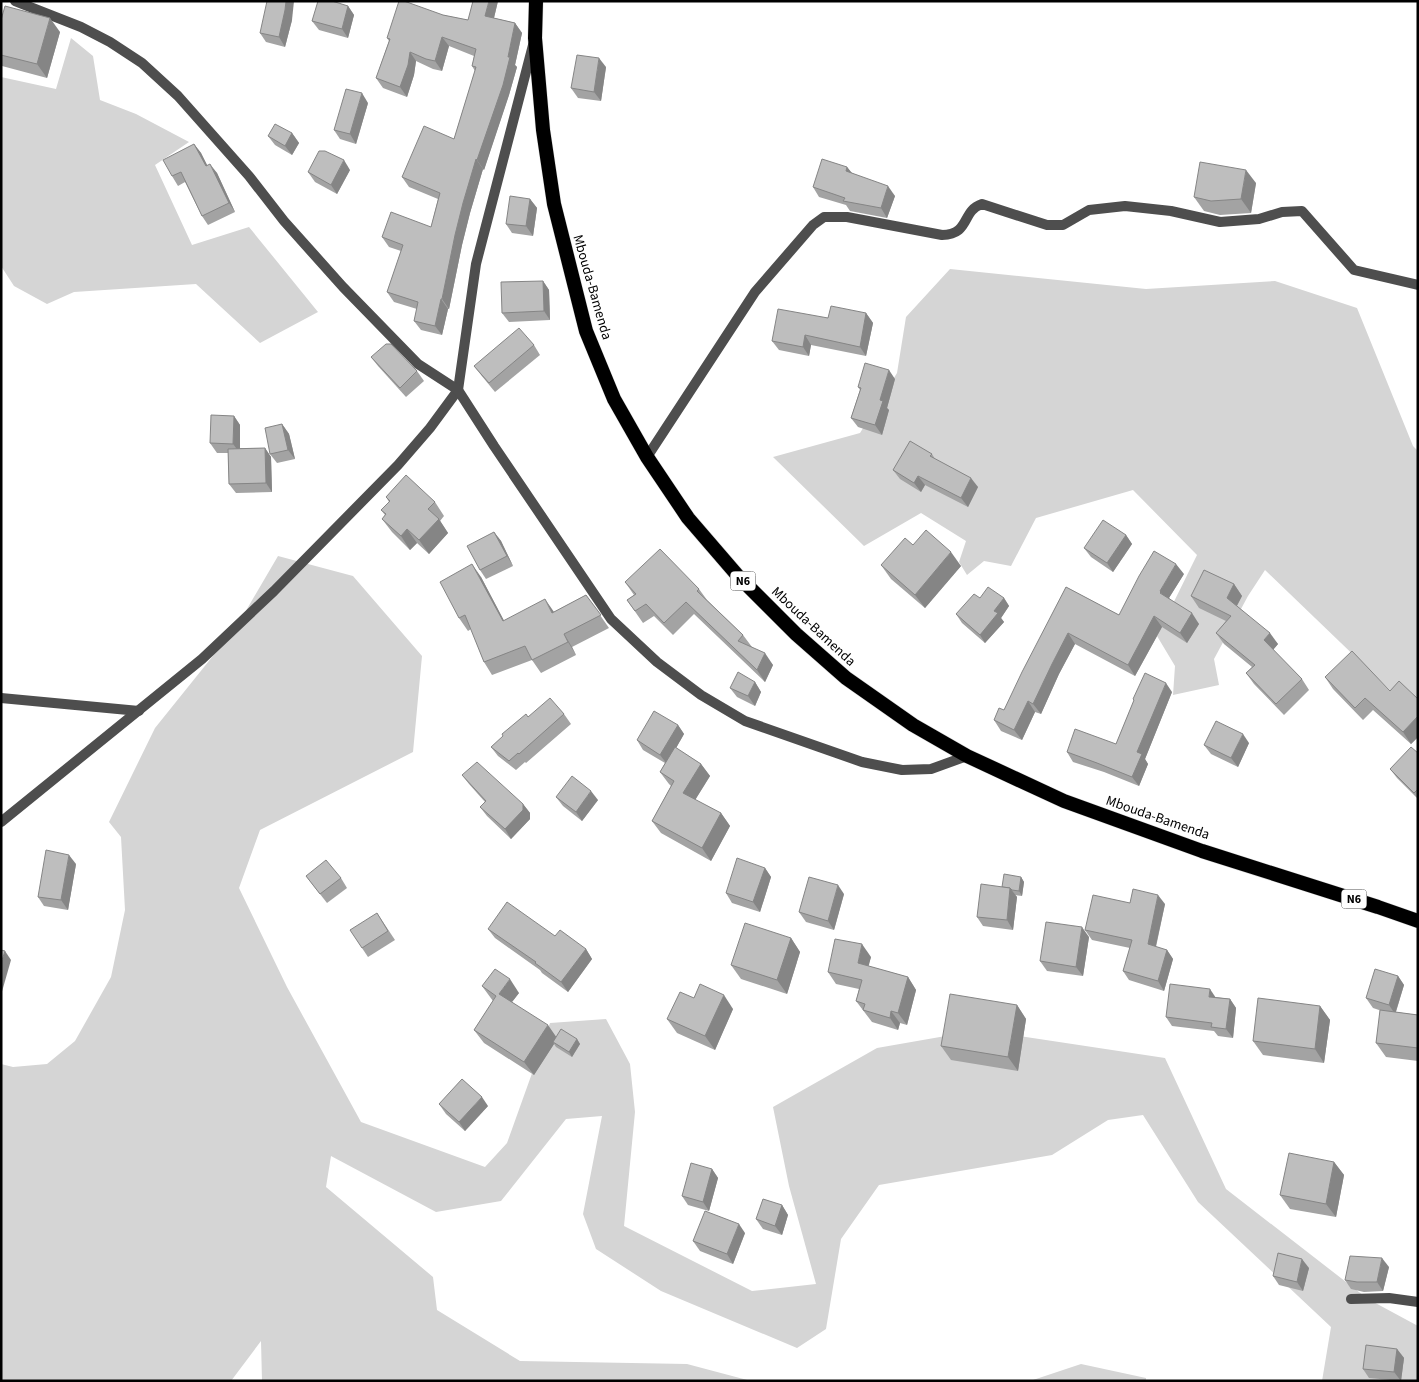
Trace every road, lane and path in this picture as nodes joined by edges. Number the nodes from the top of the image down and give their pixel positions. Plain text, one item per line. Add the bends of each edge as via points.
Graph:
1 (15, 1) edge
2 (536, 1) edge
3 (535, 38) junction
4 (1418, 285) edge
5 (458, 390) junction
6 (647, 457) junction
7 (1, 698) edge
8 (138, 711) junction
9 (967, 756) junction
10 (1, 822) edge
11 (1418, 921) edge
12 (1351, 1299) dead end
13 (1418, 1302) edge

1 - 5 street via 81,27 142,64 178,96 290,228 393,339 418,364
2 - 3 highway, Mbouda-Bamenda / N6
3 - 5 street via 476,264
3 - 6 highway, Mbouda-Bamenda / N6 via 543,130 554,204 586,330 614,399
4 - 6 street via 1354,270 1302,211 1220,222 1170,211 1125,206 1089,210 1063,225 1047,225 982,204 975,206 960,230 942,235 847,217 824,218 813,225 755,292
5 - 8 street via 398,465 288,577 202,659
5 - 9 street via 611,619 657,662 701,695 745,721 862,762 902,770 931,769
6 - 9 highway, Mbouda-Bamenda / N6 via 688,518 738,576 796,634 846,678 913,725
7 - 8 street
8 - 10 street
9 - 11 highway, Mbouda-Bamenda / N6 via 1073,804 1202,851
12 - 13 street via 1389,1298

